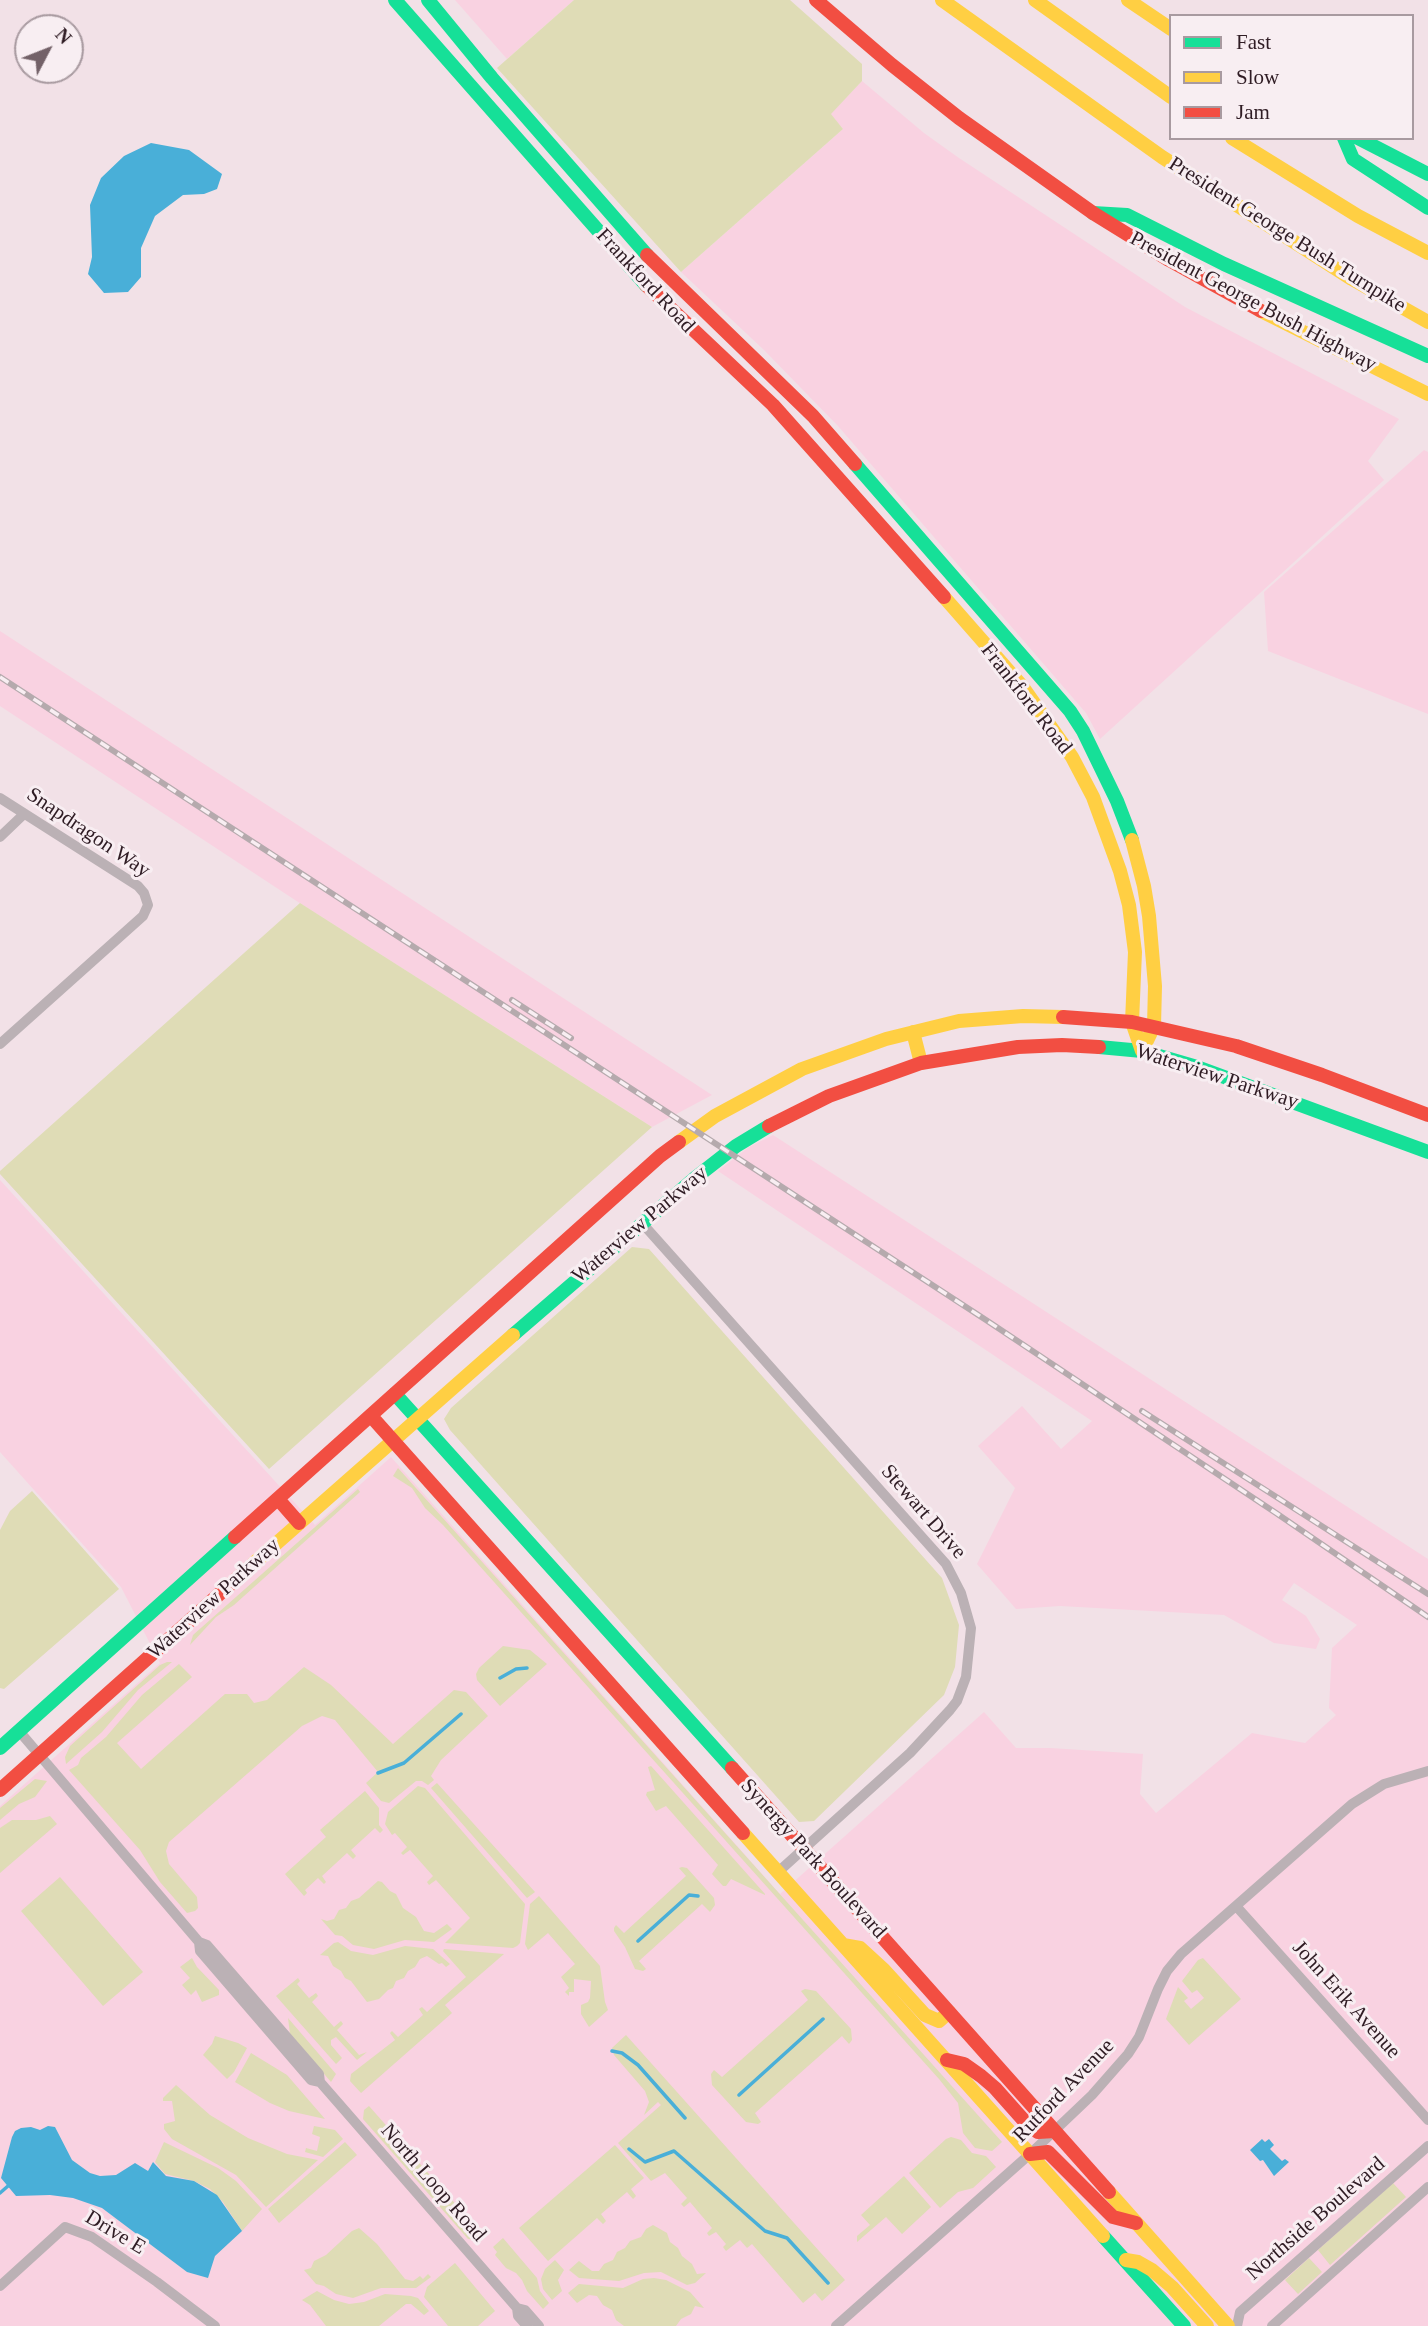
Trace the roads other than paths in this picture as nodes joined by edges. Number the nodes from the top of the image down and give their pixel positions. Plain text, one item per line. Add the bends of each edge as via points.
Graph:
1 (395, 0) edge
2 (428, 0) edge
3 (816, 0) edge
4 (942, 0) edge
5 (1035, 0) edge
6 (1128, 0) edge
7 (1169, 29) edge
8 (1169, 96) edge
9 (1235, 140) edge
10 (1344, 140) edge
11 (1362, 140) edge
12 (1428, 174) edge
13 (1428, 208) edge
14 (1093, 213) junction
15 (1428, 253) edge
16 (1428, 322) edge
17 (1428, 356) edge
18 (1428, 394) edge
19 (841, 448) junction
20 (825, 461) junction
21 (0, 798) edge
22 (24, 814) junction
23 (0, 837) edge
24 (1132, 1022) junction
25 (1154, 1026) junction
26 (912, 1032) junction
27 (0, 1044) edge
28 (1142, 1051) junction
29 (921, 1063) junction
30 (1428, 1115) edge
31 (1428, 1152) edge
32 (642, 1223) junction
33 (395, 1394) junction
34 (371, 1416) junction
35 (416, 1418) junction
36 (392, 1440) junction
37 (278, 1499) junction
38 (299, 1523) junction
39 (19, 1731) junction
40 (0, 1748) edge
41 (40, 1755) junction
42 (1428, 1771) edge
43 (0, 1790) edge
44 (804, 1848) junction
45 (778, 1872) junction
46 (1236, 1906) junction
47 (843, 1945) junction
48 (949, 2012) junction
49 (945, 2060) junction
50 (1428, 2120) edge
51 (1055, 2131) junction
52 (1428, 2146) edge
53 (1030, 2154) junction
54 (1428, 2187) edge
55 (1136, 2223) junction
56 (1125, 2260) junction
57 (0, 2286) edge
58 (517, 2308) junction
59 (215, 2326) edge
60 (527, 2326) edge
61 (539, 2326) edge
62 (836, 2326) edge
63 (1184, 2326) edge
64 (1207, 2326) edge
65 (1228, 2326) edge
66 (1237, 2326) edge
67 (1272, 2326) edge

1 - 20 main road, Frankford Road via 652,292 773,405
2 - 19 main road, Frankford Road via 655,264 781,383
3 - 14 main road, President George Bush Highway via 950,111
4 - 16 main road, President George Bush Turnpike via 1162,157 1342,273
5 - 8 main road
6 - 7 main road
9 - 15 main road
10 - 13 main road via 1353,159
11 - 12 main road
14 - 17 main road via 1127,215
14 - 18 main road, President George Bush Highway via 1251,306
19 - 20 main road
19 - 25 main road, Frankford Road via 1055,691 1083,731 1117,801 1144,886 1153,951
20 - 24 main road, Frankford Road via 1022,686 1072,757 1093,797 1129,905 1135,952
21 - 22 street, Snapdragon Way
22 - 23 street
22 - 27 street, Snapdragon Way via 138,886 148,905 143,916
24 - 25 main road, Waterview Parkway
24 - 26 main road, Waterview Parkway via 1002,1017
24 - 28 main road, Frankford Road
25 - 28 main road, Frankford Road
25 - 30 main road, Waterview Parkway via 1276,1058
26 - 29 main road
26 - 33 main road, Waterview Parkway via 803,1069 694,1130 640,1173
28 - 29 main road, Waterview Parkway via 1018,1047
28 - 31 main road, Waterview Parkway via 1259,1088
29 - 32 main road, Waterview Parkway via 829,1096 763,1129
32 - 35 main road, Waterview Parkway
32 - 44 street, Stewart Drive via 946,1564 967,1610 969,1662 954,1706 910,1753
33 - 34 main road, Waterview Parkway
33 - 35 main road, Synergy Park Boulevard
34 - 36 main road, Synergy Park Boulevard
34 - 37 main road, Waterview Parkway
35 - 36 main road, Waterview Parkway
35 - 44 main road, Synergy Park Boulevard
36 - 38 main road, Waterview Parkway
36 - 45 main road, Synergy Park Boulevard
37 - 38 main road
37 - 39 main road, Waterview Parkway
38 - 41 main road, Waterview Parkway
39 - 40 main road, Waterview Parkway
39 - 41 street, North Loop Road
41 - 43 main road, Waterview Parkway
41 - 58 street, North Loop Road via 311,2080 320,2082
42 - 46 street, Rutford Avenue via 1384,1784 1352,1804
44 - 45 street, Stewart Drive
44 - 48 main road, Synergy Park Boulevard
45 - 47 main road, Synergy Park Boulevard
46 - 50 street, John Erik Avenue
46 - 51 street, Rutford Avenue via 1167,1970 1128,2054
47 - 48 main road via 860,1948 933,2021
47 - 49 main road, Synergy Park Boulevard
48 - 51 main road, Synergy Park Boulevard
49 - 51 main road via 964,2064 981,2076 1038,2133
49 - 53 main road, Synergy Park Boulevard
51 - 53 street, Rutford Avenue
51 - 55 main road, Synergy Park Boulevard
52 - 66 street, Northside Boulevard via 1240,2312
53 - 55 main road via 1048,2152 1113,2217
53 - 56 main road, Synergy Park Boulevard
53 - 62 street, Rutford Avenue
54 - 67 street
55 - 65 main road, Synergy Park Boulevard
56 - 63 main road, Synergy Park Boulevard
56 - 64 main road via 1152,2270
57 - 59 street, Drive E via 65,2227 92,2237
58 - 60 street, North Loop Road
58 - 61 street, North Loop Road via 525,2310

